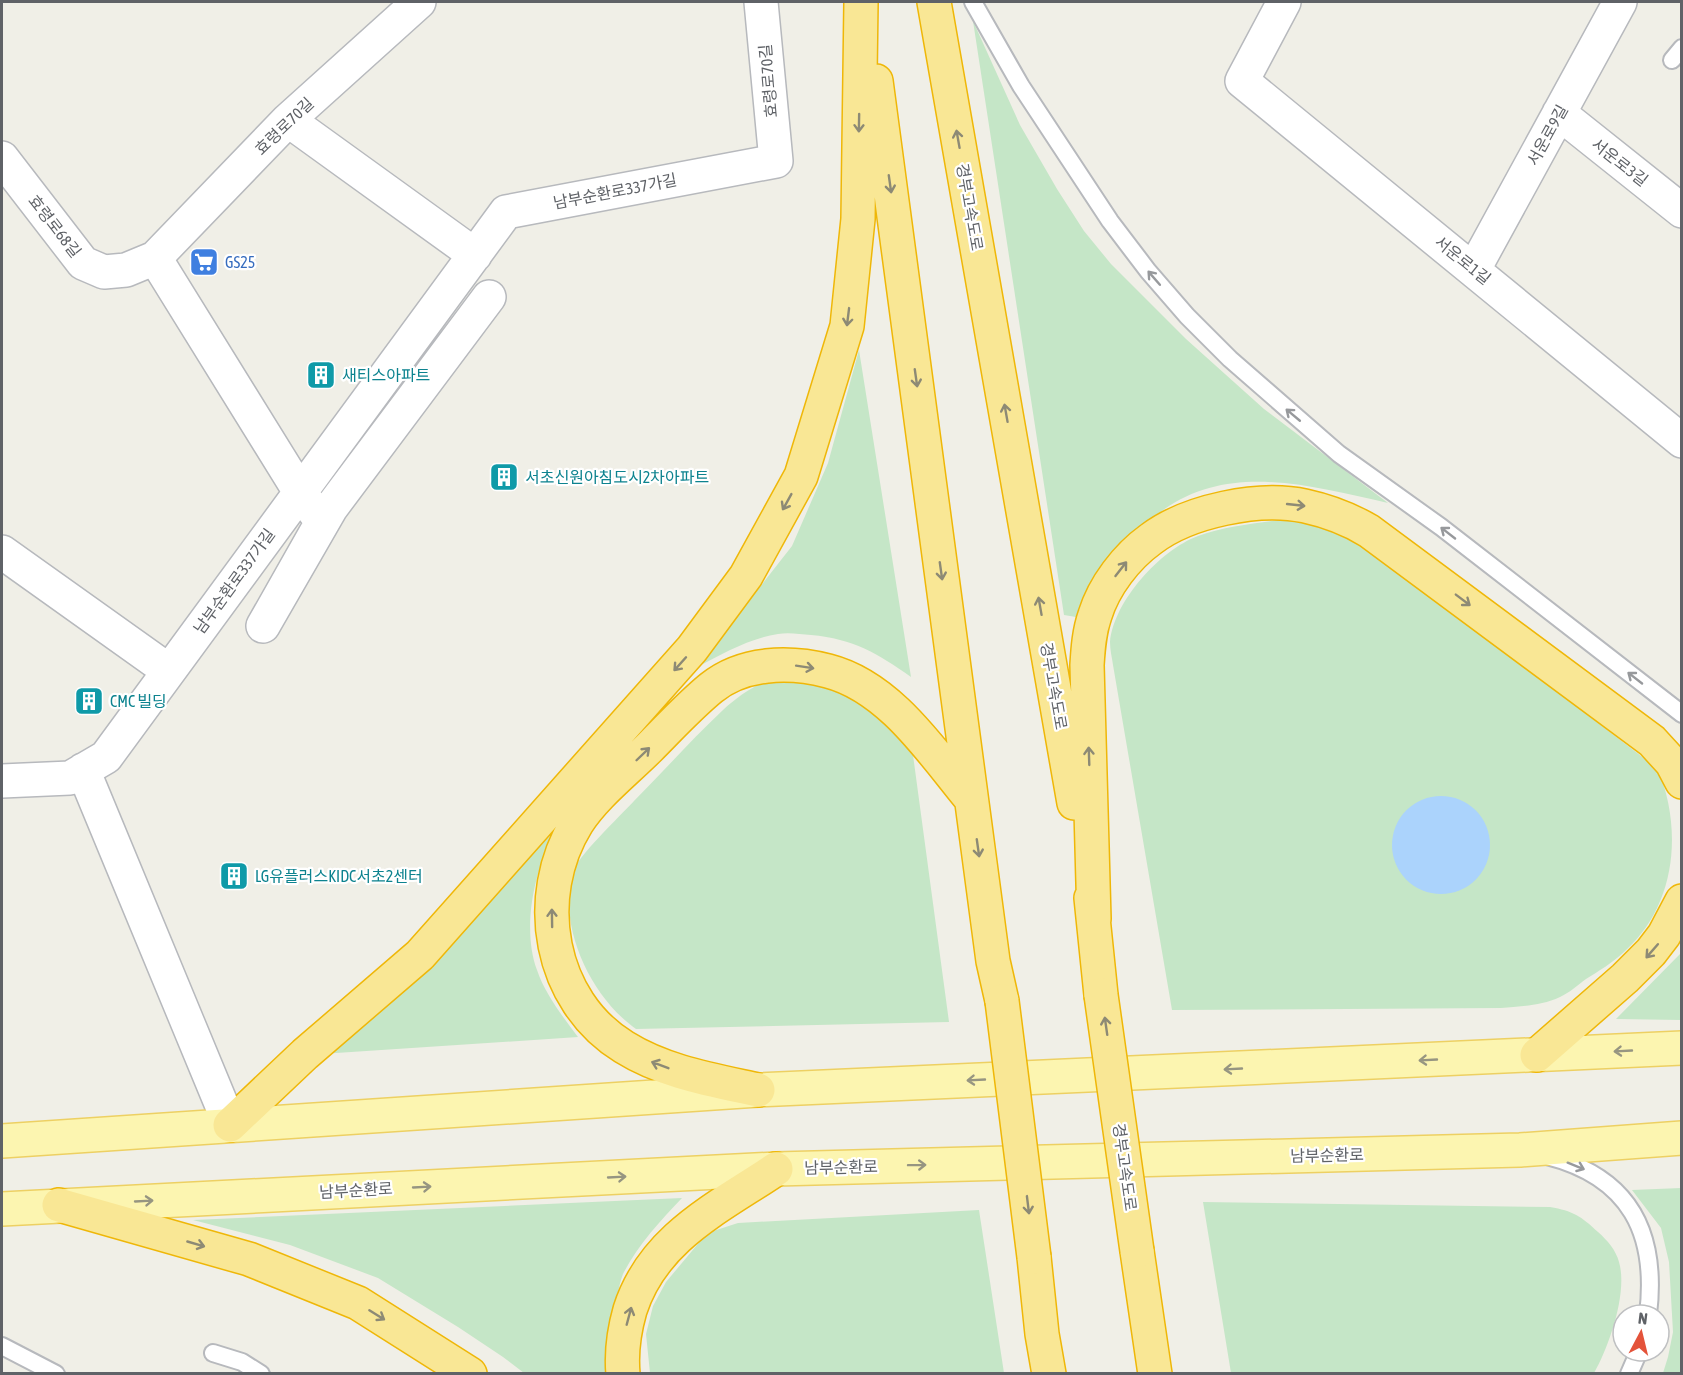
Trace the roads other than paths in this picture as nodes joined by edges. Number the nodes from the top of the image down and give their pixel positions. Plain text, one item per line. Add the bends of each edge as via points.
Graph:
1 (419, 2) edge
2 (761, 2) edge
3 (861, 2) edge
4 (866, 2) edge
5 (934, 2) edge
6 (973, 2) edge
7 (1284, 2) edge
8 (1620, 2) edge
9 (1559, 114) junction
10 (288, 120) junction
11 (2, 158) edge
12 (776, 161) joint
13 (1682, 211) edge
14 (475, 255) junction
15 (155, 258) junction
16 (1474, 269) junction
17 (489, 297) dead end
18 (1682, 441) edge
19 (300, 492) junction
20 (2, 552) edge
21 (169, 671) junction
22 (1682, 714) edge
23 (83, 770) junction
24 (2, 781) edge
25 (1682, 782) edge
26 (971, 799) junction
27 (1682, 901) edge
28 (1095, 919) junction
29 (1682, 1048) edge
30 (1537, 1055) junction
31 (758, 1090) junction
32 (230, 1125) junction
33 (1682, 1138) edge
34 (2, 1141) edge
35 (1520, 1150) junction
36 (776, 1169) junction
37 (59, 1205) junction
38 (2, 1209) edge
39 (1649, 1303) edge
40 (1146, 1318) junction
41 (1042, 1334) junction
42 (2, 1346) edge
43 (213, 1353) dead end
44 (56, 1374) edge
45 (261, 1374) edge
46 (470, 1374) edge
47 (623, 1374) edge
48 (1038, 1374) edge
49 (1049, 1374) edge
50 (1155, 1374) edge
51 (1166, 1374) edge

1 - 10 street, 효령로70길
2 - 12 street, 효령로70길
3 -> 32 highway via 858,219 848,326 801,476 746,576 692,650 420,955
4 -> 26 highway
28 -> 5 highway, 경부고속도로
22 -> 6 lane via 1441,527 1339,454 1187,316 1110,221 1021,86
7 - 16 street, 서운로1길 via 1242,81
8 - 9 street, 서운로9길
9 - 13 street, 서운로3길
9 - 16 street, 서운로9길
10 - 14 street
10 - 15 street, 효령로70길
11 - 15 street, 효령로68길 via 83,263 104,272 126,270
12 - 14 street, 남부순환로337가길 via 506,212
14 - 19 street, 남부순환로337가길
15 - 19 street
16 - 18 street, 서운로1길
17 - 19 street via 331,508 263,626 322,522
19 - 21 street, 남부순환로337가길
20 - 21 street
21 - 23 street, 남부순환로337가길 via 106,757
23 - 24 street, 남부순환로337가길 via 70,778
23 - 32 street
28 -> 25 highway via 1087,665 1095,615 1113,579 1134,552 1153,537 1225,506 1303,505 1352,521 1369,531 1652,741 1672,763
31 -> 26 highway via 646,1059 613,1040 579,1006 558,963 552,921 558,866 578,821 711,687 740,672 773,665 830,671 864,687 898,714
26 -> 41 highway, bridge via 1002,1001
27 -> 30 highway via 1652,952
40 -> 28 highway, 경부고속도로, bridge via 1101,995
29 -> 30 main road
30 -> 31 main road
31 - 32 main road
32 - 34 main road
33 - 35 main road, 남부순환로
36 -> 35 main road, 남부순환로
35 -> 39 lane via 1580,1167 1600,1177 1621,1197 1644,1237 1649,1258
37 -> 36 main road, 남부순환로
47 -> 36 highway via 628,1316 649,1269 689,1227
37 - 38 main road, 남부순환로
37 -> 46 highway via 249,1259 358,1303
40 - 50 highway, 경부고속도로
40 - 51 lane
41 - 48 highway
41 - 49 highway
42 - 44 lane
43 - 45 lane via 242,1362

